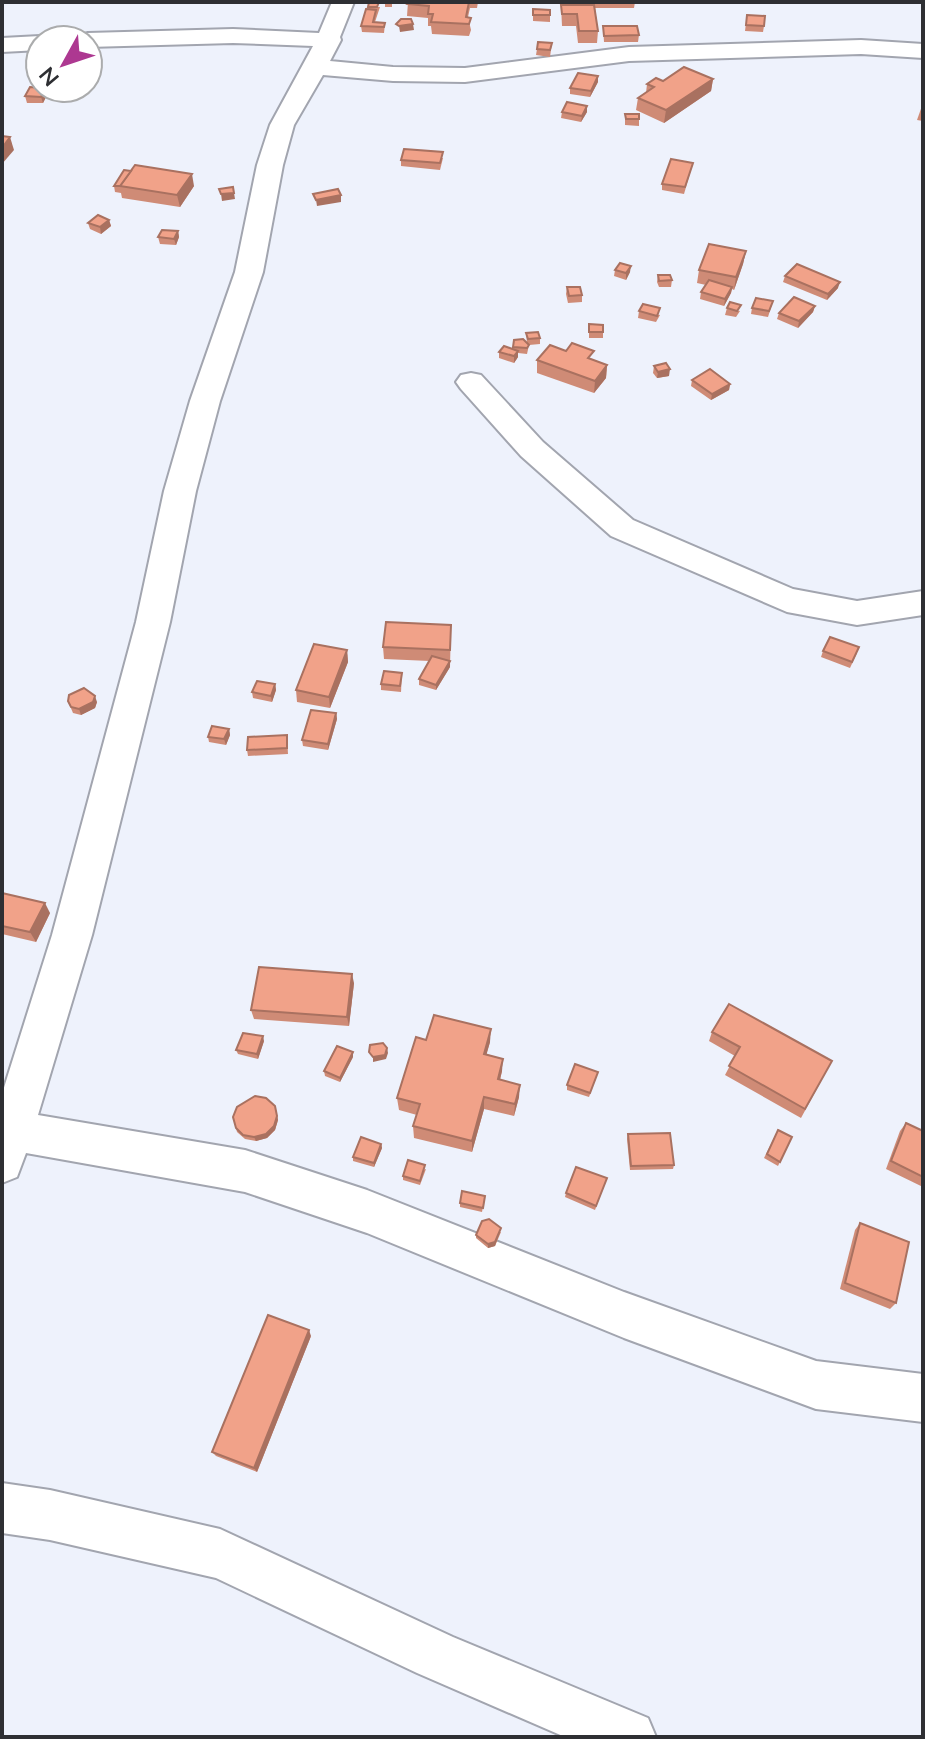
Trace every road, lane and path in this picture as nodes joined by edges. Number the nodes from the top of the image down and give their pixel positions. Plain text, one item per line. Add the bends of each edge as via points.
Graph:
1 (343, 2) edge
2 (104, 40) edge
3 (24, 44) edge
4 (2, 45) edge
5 (923, 51) edge
6 (323, 54) junction
7 (471, 382) dead end
8 (923, 603) edge
9 (5, 1140) edge
10 (923, 1398) edge
11 (2, 1508) edge
12 (629, 1737) edge

1 - 6 street
2 - 6 street via 233,36
3 - 4 street
5 - 6 street via 861,47 629,54 465,75 393,74
6 - 9 street via 282,125 270,165 249,272 180,491 153,622 72,935
7 - 8 street via 532,449 622,528 787,600 857,613
9 - 10 street via 245,1171 367,1212 816,1385
11 - 12 street via 220,1554 435,1655

